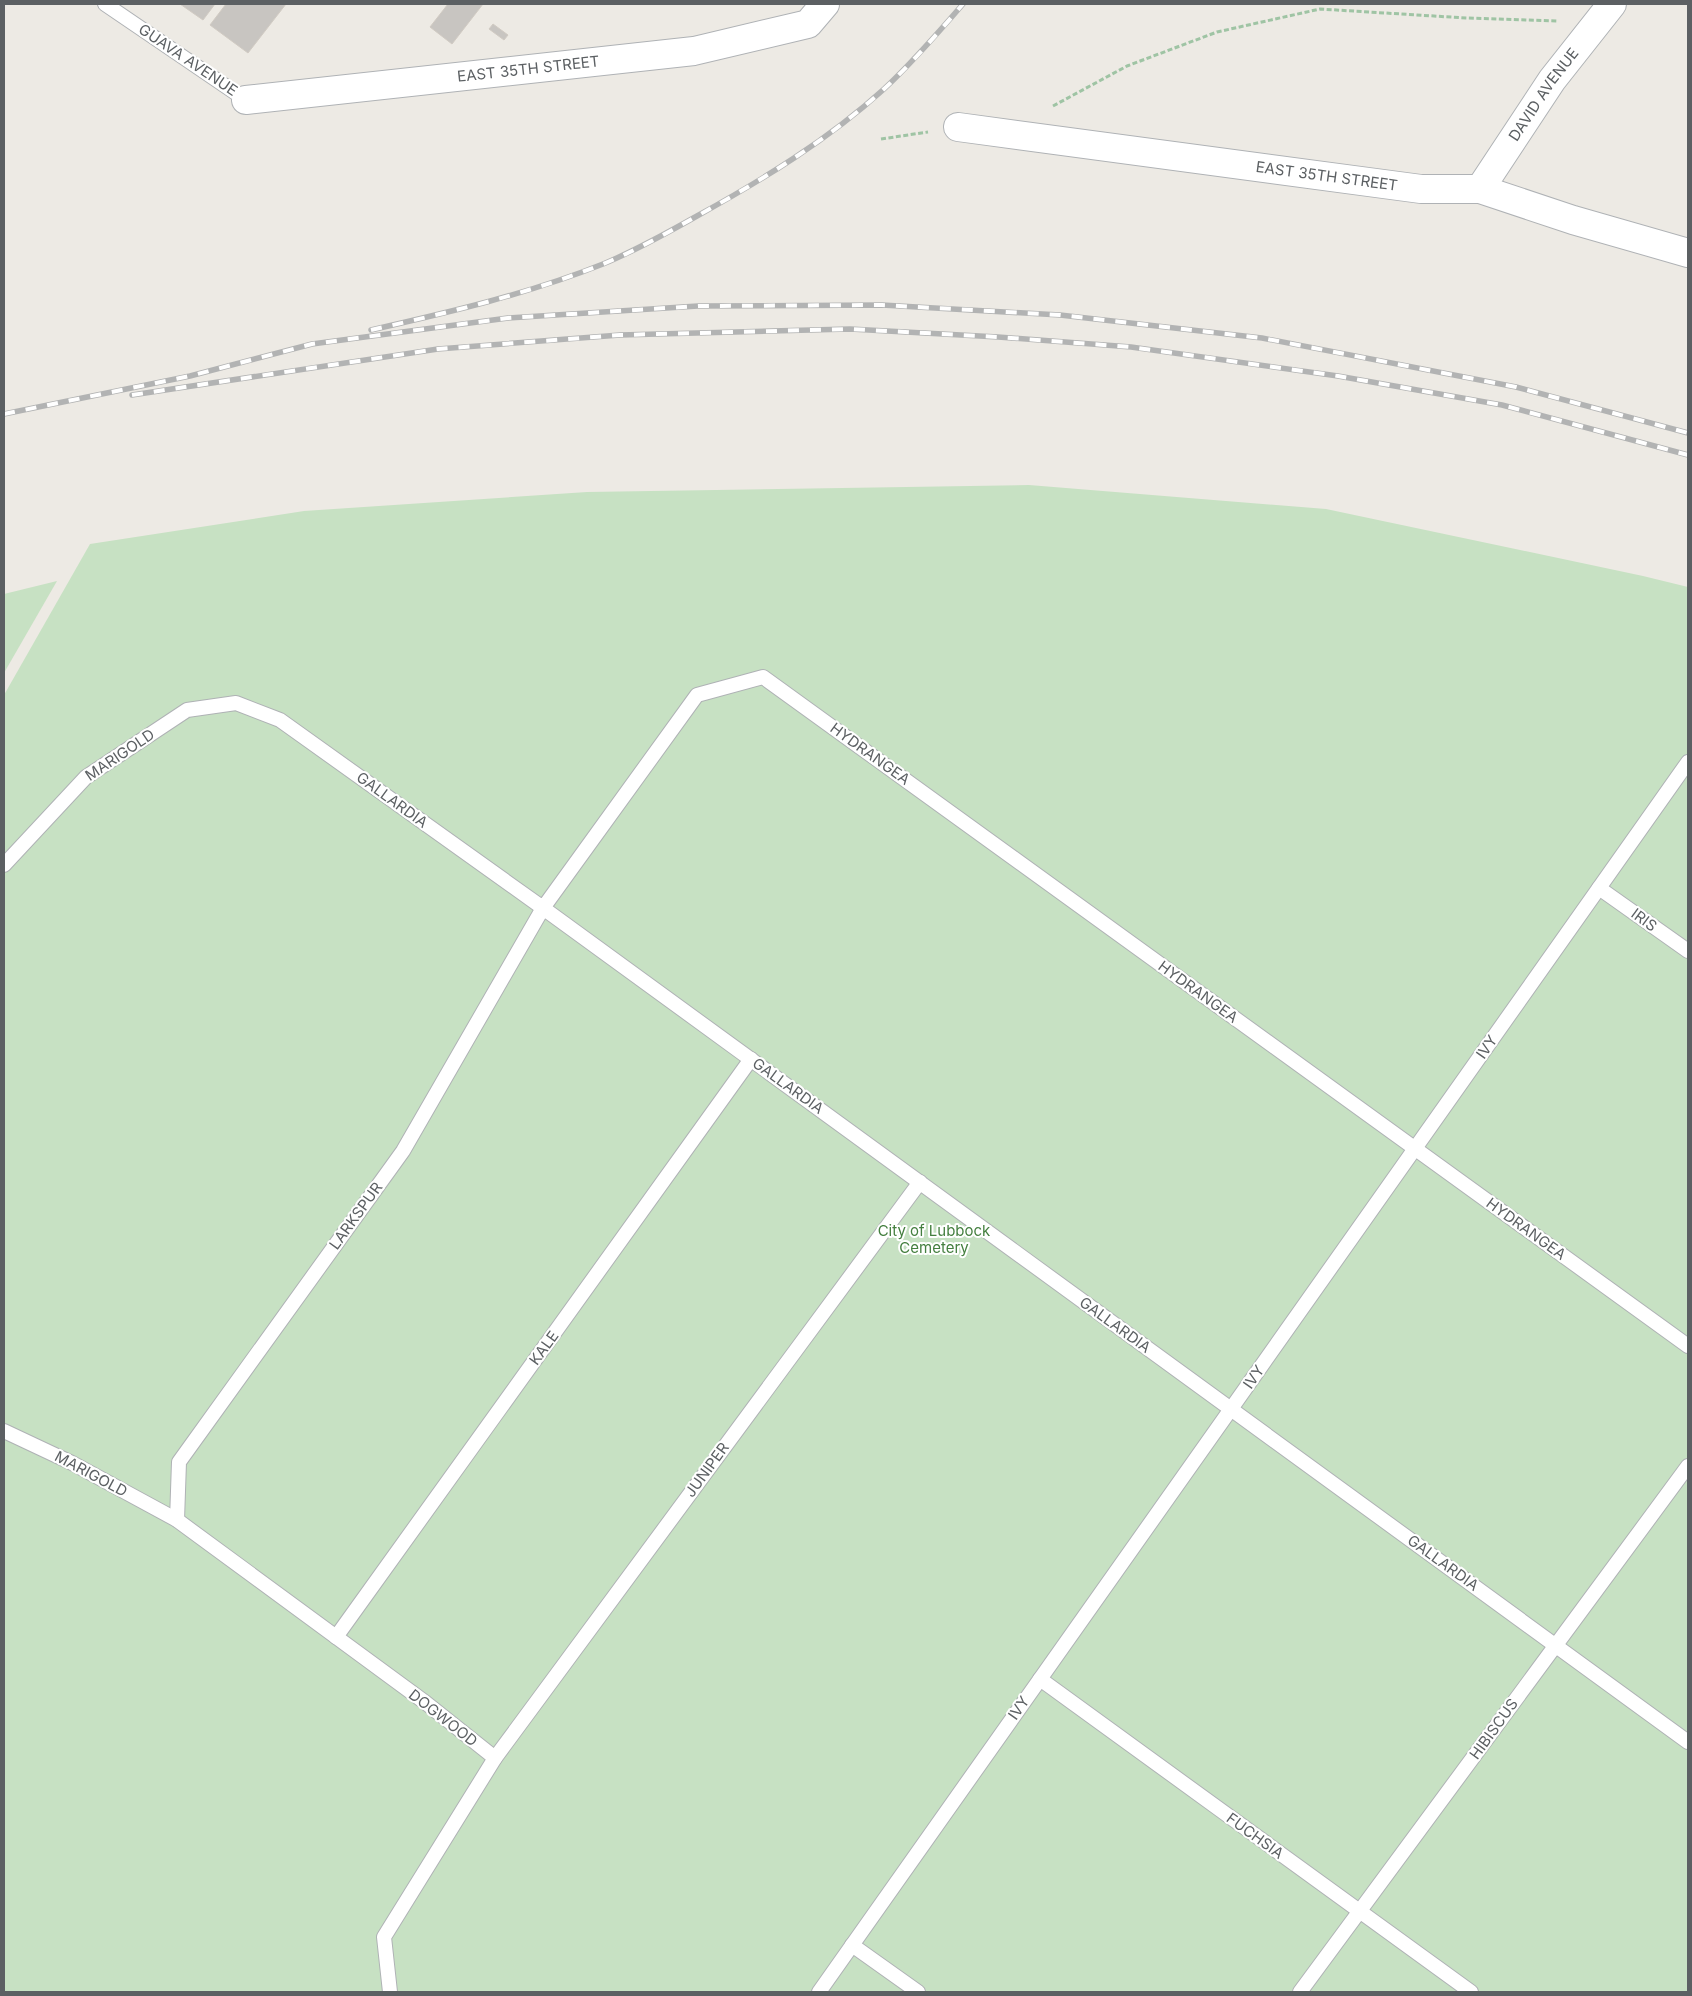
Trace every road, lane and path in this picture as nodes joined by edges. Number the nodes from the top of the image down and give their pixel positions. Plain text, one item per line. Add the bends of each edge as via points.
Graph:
1 (105, 4) edge
2 (1605, 13) edge
3 (817, 14) edge
4 (246, 100) joint
5 (1051, 106) dead end
6 (958, 127) joint
7 (881, 139) dead end
8 (1480, 189) junction
9 (1688, 253) edge
10 (236, 703) joint
11 (1688, 762) edge
12 (4, 865) edge
13 (1599, 888) junction
14 (543, 908) junction
15 (1688, 951) edge
16 (751, 1059) junction
17 (1415, 1150) junction
18 (920, 1182) junction
19 (1688, 1346) edge
20 (1231, 1409) junction
21 (4, 1431) edge
22 (1688, 1466) edge
23 (177, 1520) junction
24 (336, 1637) junction
25 (1556, 1645) junction
26 (1040, 1679) junction
27 (1688, 1742) edge
28 (495, 1758) junction
29 (1360, 1911) junction
30 (852, 1945) junction
31 (390, 1992) edge
32 (819, 1992) edge
33 (918, 1992) edge
34 (1300, 1992) edge
35 (1471, 1992) edge

1 - 4 lane, GUAVA AVENUE
2 - 5 path via 1466,18 1320,9 1217,32 1127,66
2 - 8 street, DAVID AVENUE via 1552,80
3 - 4 street, EAST 35TH STREET via 694,51
6 - 7 path
6 - 8 street, EAST 35TH STREET via 1421,189
8 - 9 street, EAST 35TH STREET
10 - 12 lane, MARIGOLD via 187,710 86,777
10 - 14 lane, GALLARDIA via 280,720
11 - 13 lane, IVY
13 - 15 lane, IRIS
13 - 17 lane, IVY
14 - 16 lane, GALLARDIA
14 - 17 lane, HYDRANGEA via 697,696 763,677
14 - 23 lane, LARKSPUR via 404,1151 179,1462
16 - 18 lane, GALLARDIA
16 - 24 lane, KALE
17 - 19 lane, HYDRANGEA
17 - 20 lane, IVY
18 - 20 lane, GALLARDIA
18 - 28 lane, JUNIPER
20 - 25 lane, GALLARDIA
20 - 26 lane, IVY
21 - 23 lane, MARIGOLD via 72,1462
22 - 25 lane, HIBISCUS
23 - 24 lane, DOGWOOD
24 - 28 lane, DOGWOOD
25 - 27 lane, GALLARDIA
25 - 29 lane, HIBISCUS
26 - 29 lane, FUCHSIA
26 - 30 lane, IVY
28 - 31 lane via 384,1937
29 - 34 lane, HIBISCUS
29 - 35 lane, FUCHSIA
30 - 32 lane, IVY
30 - 33 lane

